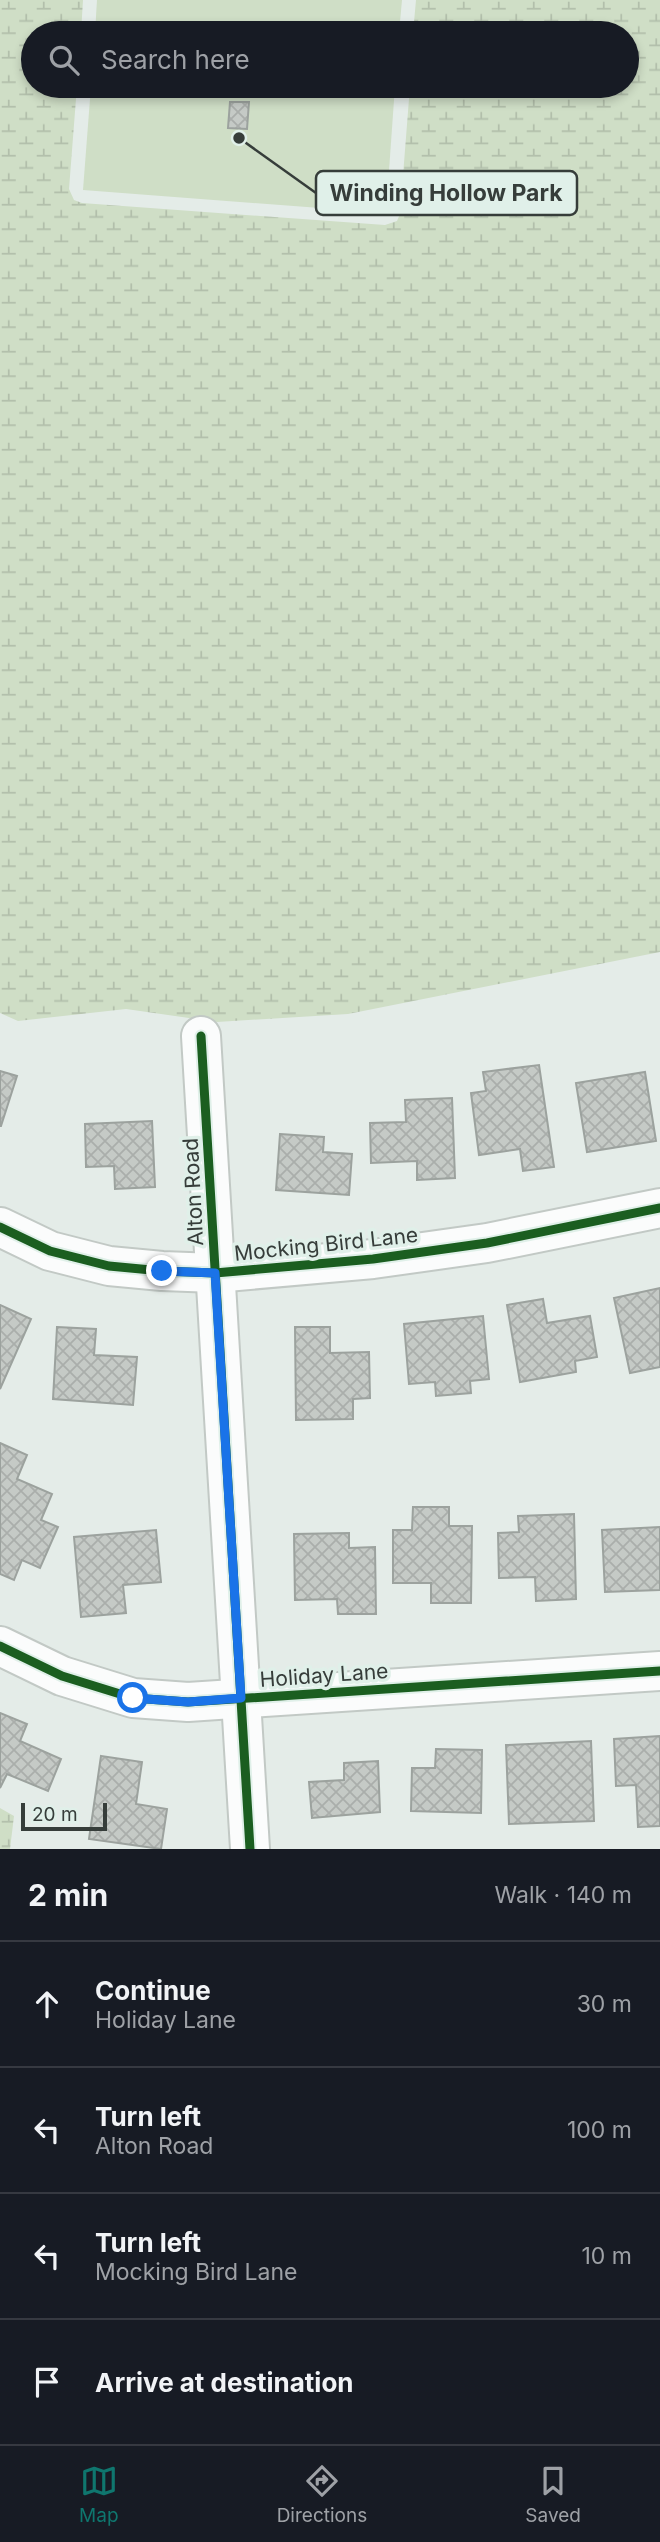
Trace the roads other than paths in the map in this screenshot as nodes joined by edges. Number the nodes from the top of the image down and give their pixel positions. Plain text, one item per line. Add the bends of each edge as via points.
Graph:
1 (201, 1036) dead end
2 (660, 1209) edge
3 (0, 1227) edge
4 (215, 1273) junction
5 (0, 1646) edge
6 (660, 1671) edge
7 (241, 1698) junction
8 (250, 1849) edge

1 - 4 street, Alton Road
2 - 4 street, Mocking Bird Lane via 486,1243
3 - 4 street, Mocking Bird Lane via 50,1251 108,1266
4 - 7 street, Alton Road
5 - 7 street, Holiday Lane via 62,1676 133,1698 188,1702
6 - 7 street, Holiday Lane
7 - 8 street, Alton Road

